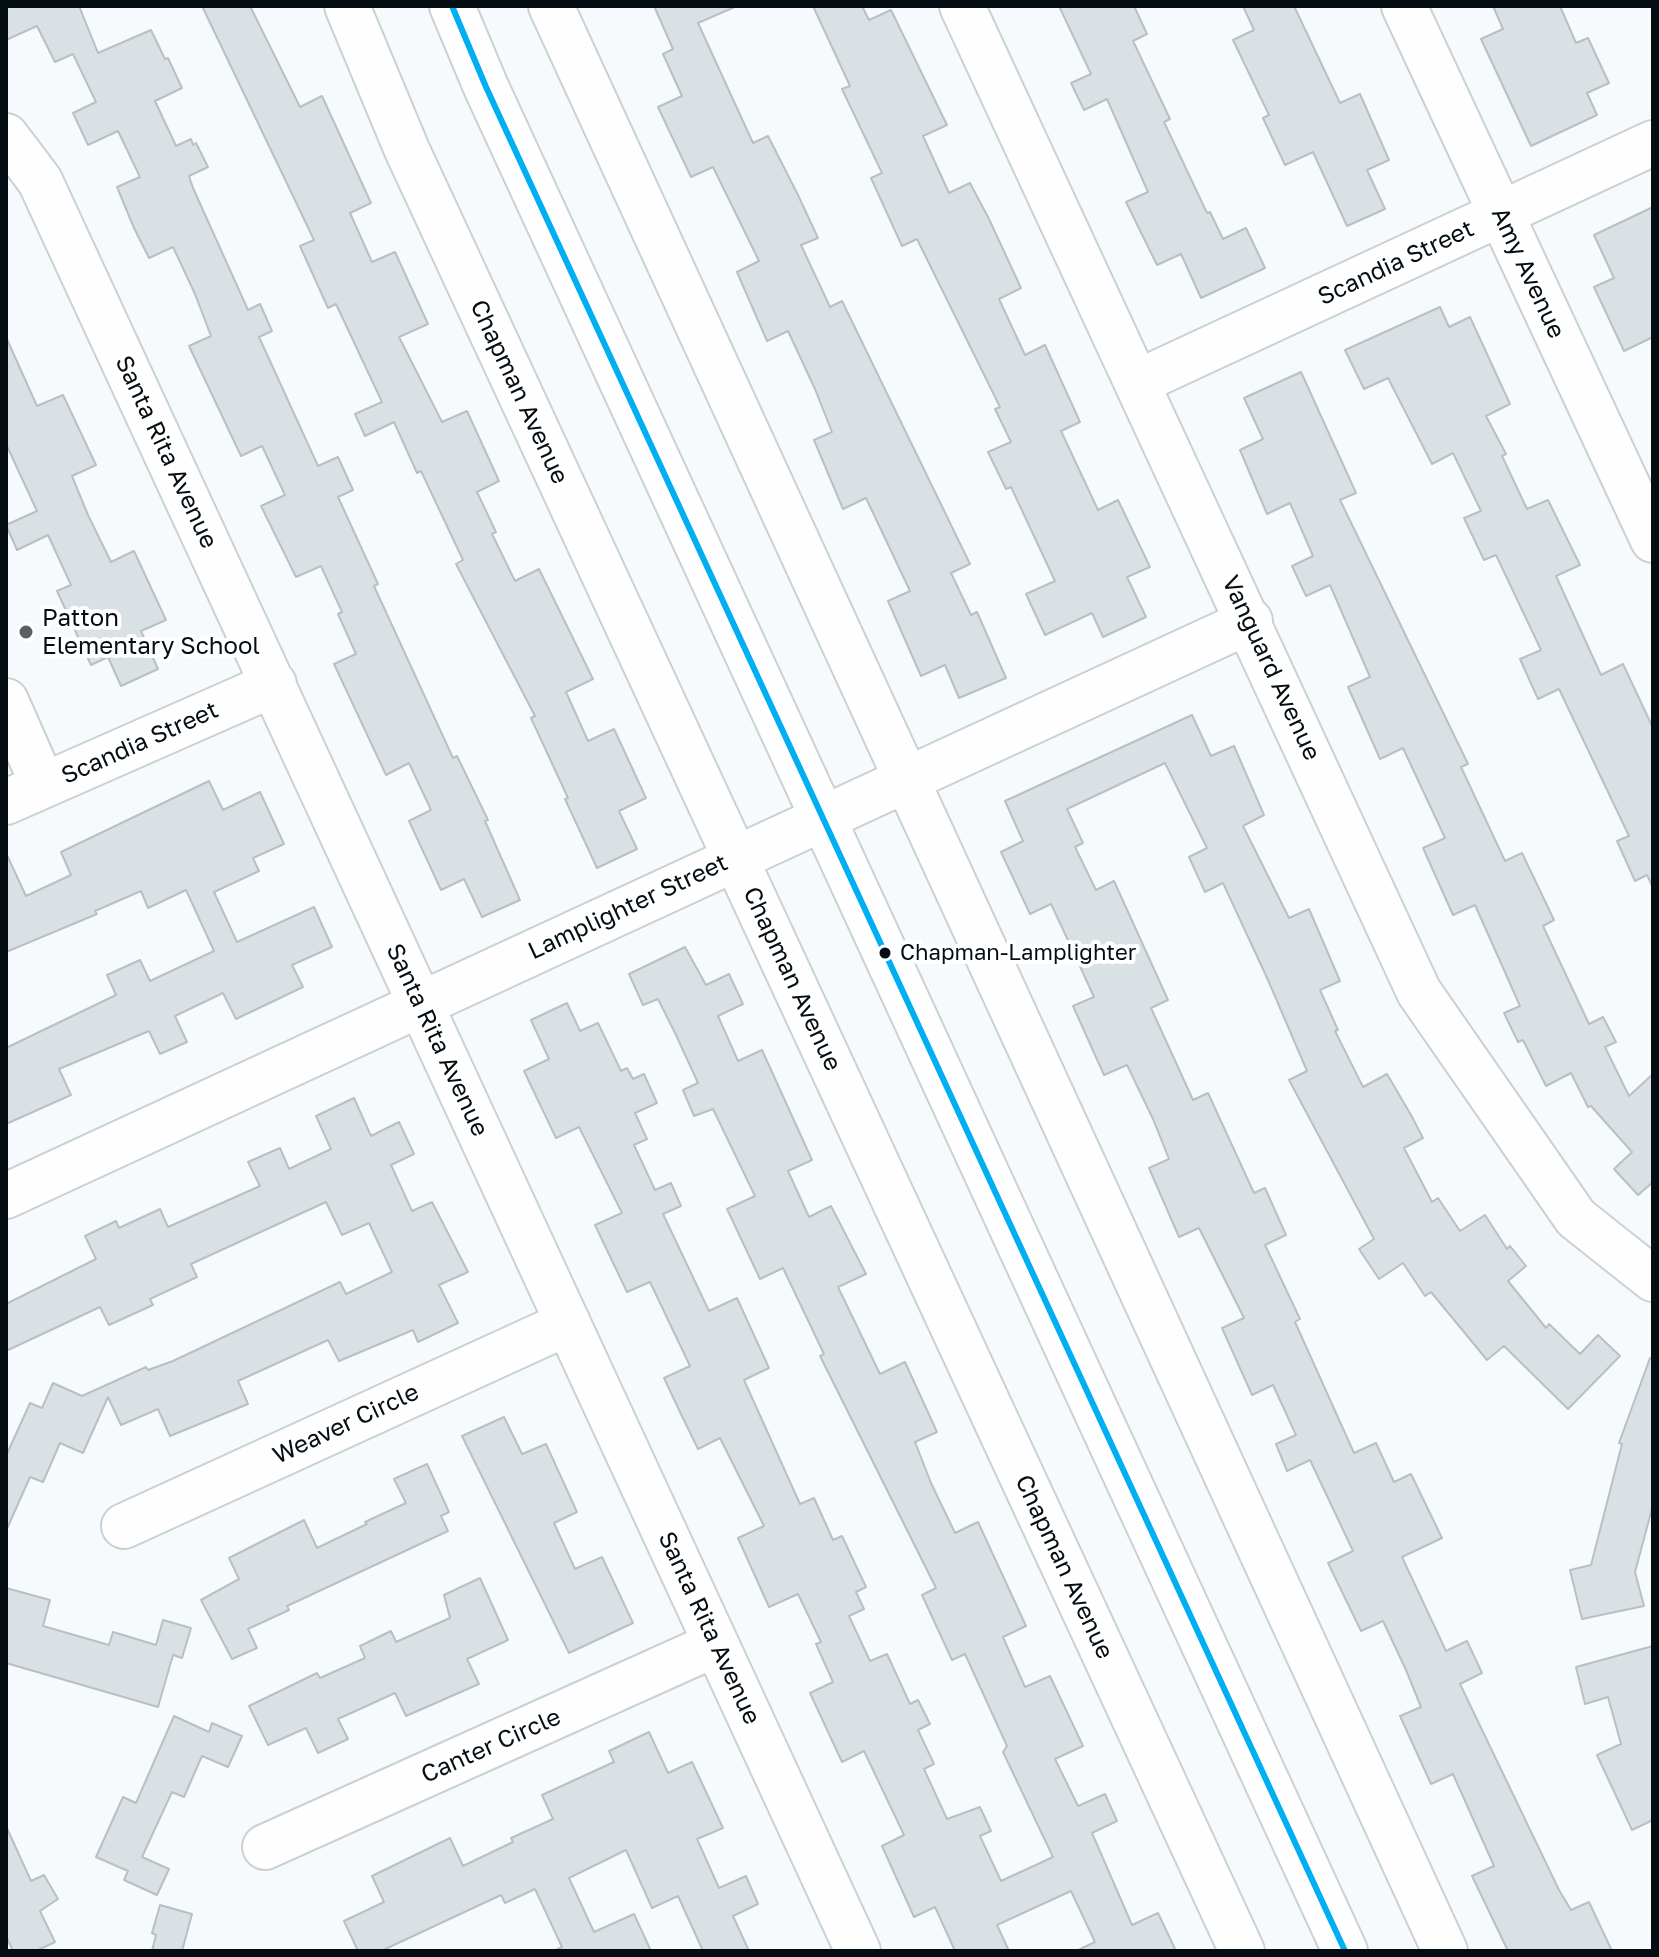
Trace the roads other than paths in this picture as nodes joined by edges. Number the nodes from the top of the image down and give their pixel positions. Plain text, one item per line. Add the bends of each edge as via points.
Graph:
1 (347, 6) edge
2 (452, 6) edge
3 (551, 6) edge
4 (962, 6) edge
5 (1404, 6) edge
6 (6, 136) edge
7 (1653, 143) edge
8 (1501, 215) junction
9 (1138, 382) junction
10 (1653, 540) edge
11 (1250, 621) junction
12 (274, 684) junction
13 (6, 701) edge
14 (908, 782) junction
15 (24, 793) edge
16 (823, 818) junction
17 (735, 856) junction
18 (420, 1004) junction
19 (6, 1196) edge
20 (1653, 1279) edge
21 (568, 1323) junction
22 (124, 1526) dead end
23 (716, 1644) junction
24 (265, 1847) dead end
25 (858, 1951) edge
26 (1242, 1951) edge
27 (1345, 1951) edge
28 (1445, 1951) edge

1 - 17 street, Chapman Avenue via 407,150
2 - 16 street
3 - 14 street
4 - 9 street, Vanguard Avenue
5 - 8 street, Amy Avenue
6 - 12 street, Santa Rita Avenue via 40,181
7 - 8 street, Scandia Street
8 - 9 street, Scandia Street
8 - 10 street, Amy Avenue
9 - 11 street, Vanguard Avenue
11 - 14 street, Lamplighter Street
11 - 20 street, Vanguard Avenue via 1419,992 1576,1218
12 - 15 street, Scandia Street
12 - 18 street, Santa Rita Avenue
13 - 15 street
14 - 16 street, Lamplighter Street
14 - 28 street
16 - 17 street, Lamplighter Street
16 - 27 street
17 - 18 street, Lamplighter Street
17 - 26 street, Chapman Avenue
18 - 19 street, Lamplighter Street
18 - 21 street, Santa Rita Avenue
21 - 22 street, Weaver Circle
21 - 23 street, Santa Rita Avenue
23 - 24 street, Canter Circle
23 - 25 street, Santa Rita Avenue

